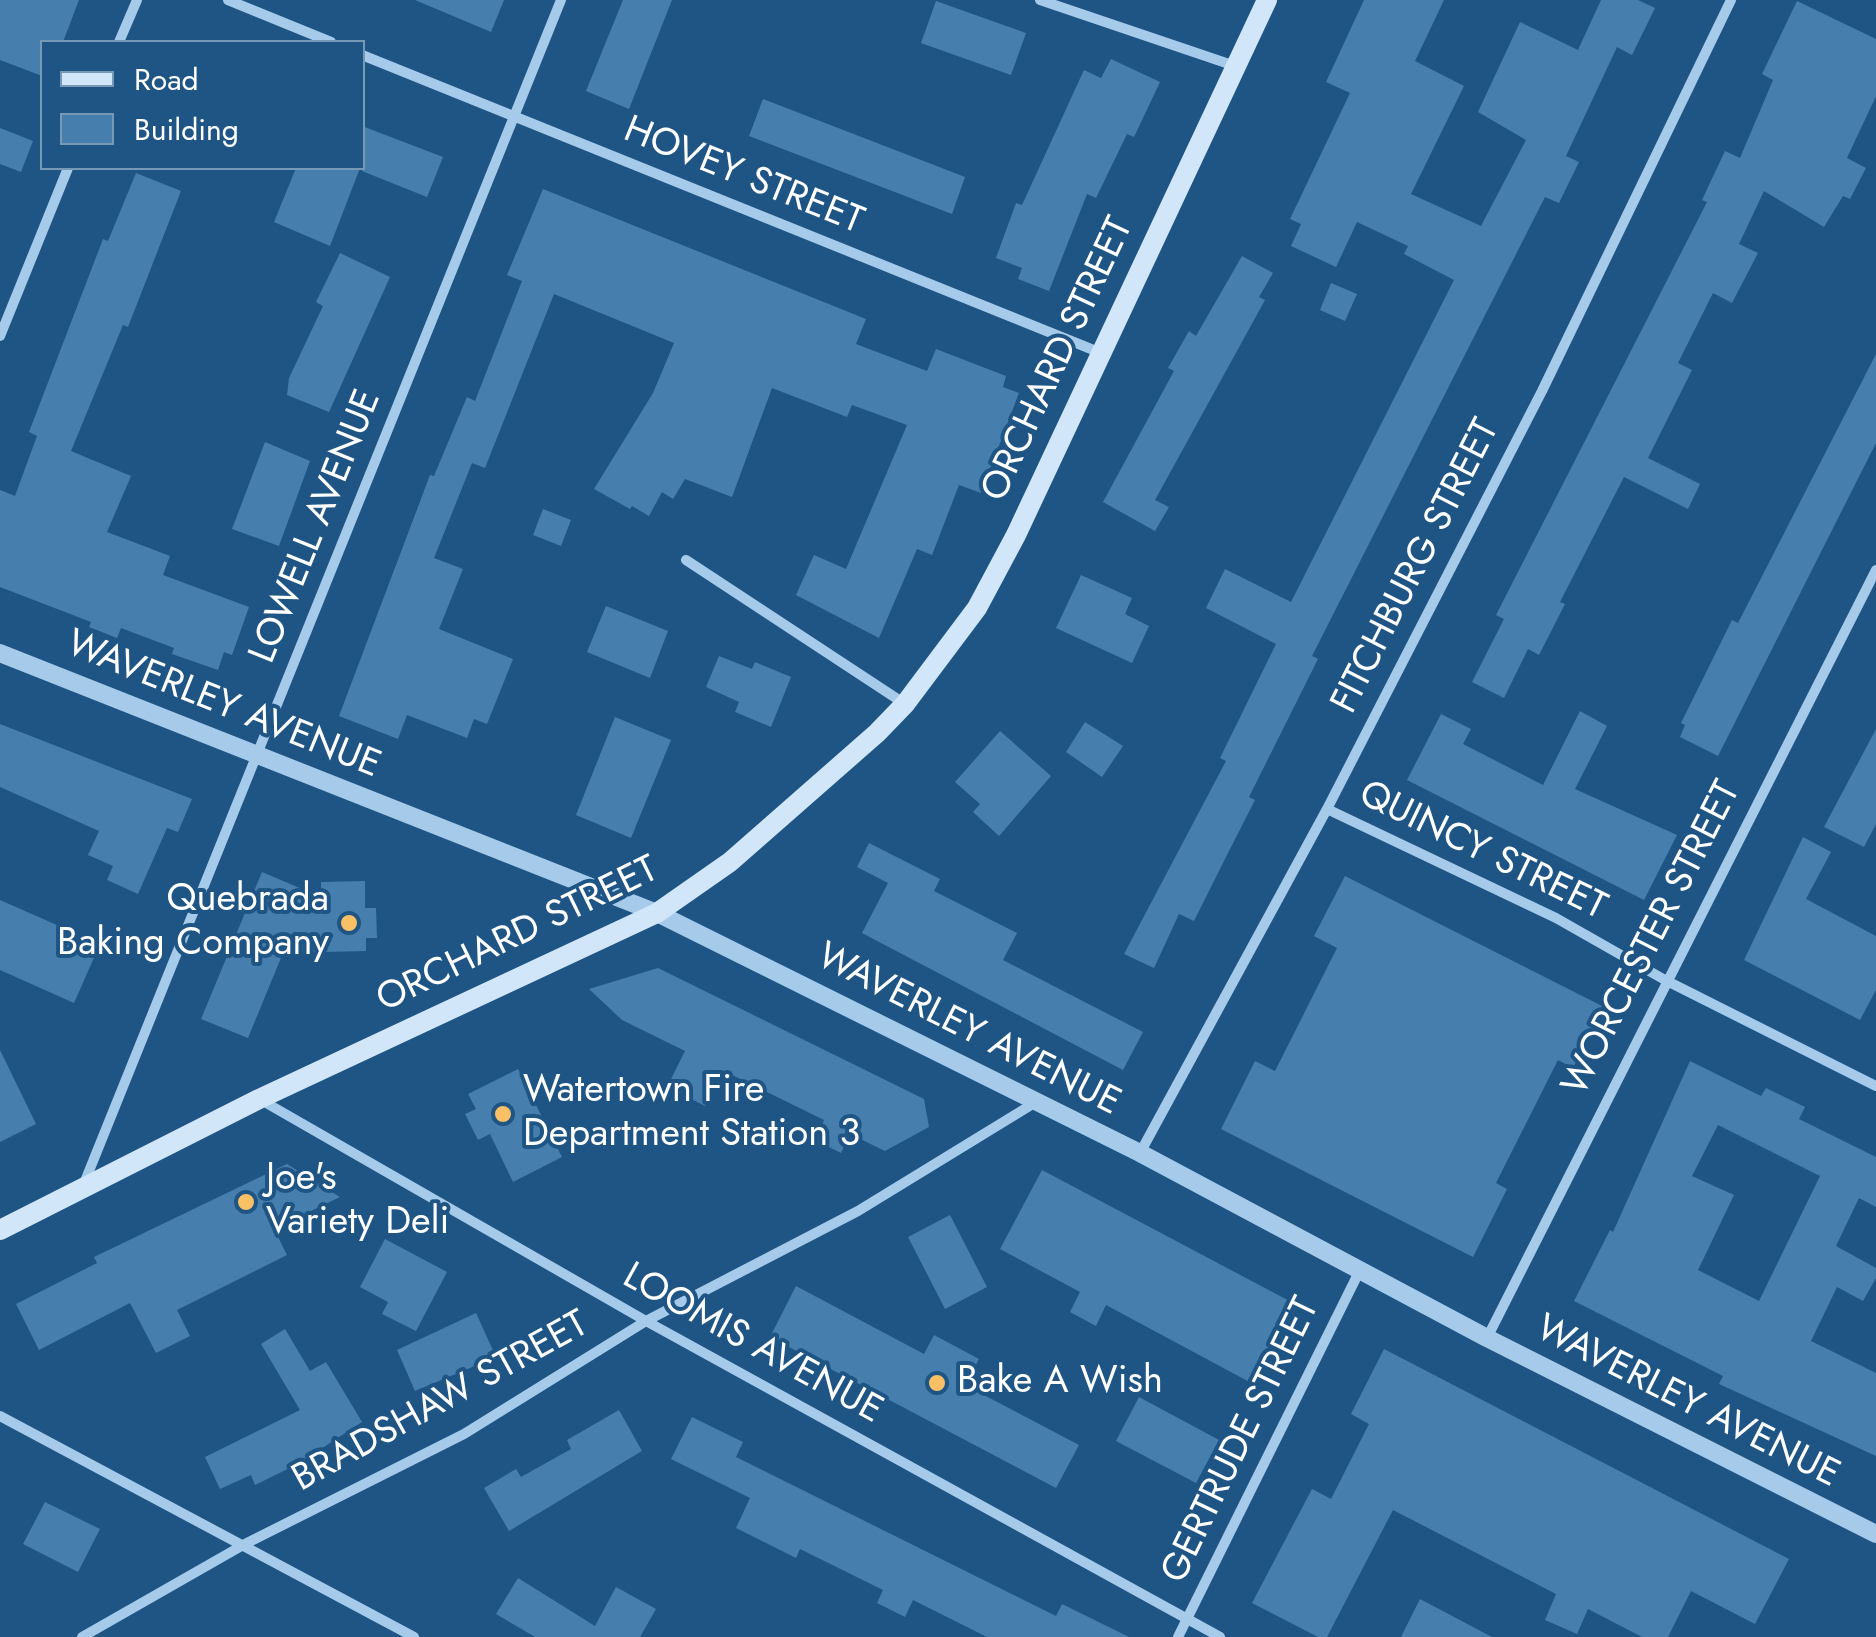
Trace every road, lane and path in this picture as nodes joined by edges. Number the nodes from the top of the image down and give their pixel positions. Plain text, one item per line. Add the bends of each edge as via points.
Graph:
1 (137, 0) edge
2 (228, 0) edge
3 (561, 0) edge
4 (1040, 0) edge
5 (1268, 0) edge
6 (1731, 0) edge
7 (120, 40) edge
8 (326, 40) edge
9 (365, 57) edge
10 (1235, 66) junction
11 (514, 119) junction
12 (67, 170) edge
13 (0, 336) edge
14 (1102, 353) junction
15 (686, 560) dead end
16 (1876, 570) edge
17 (0, 652) edge
18 (904, 704) junction
19 (258, 755) junction
20 (1327, 809) junction
21 (657, 913) junction
22 (1665, 980) junction
23 (1876, 1086) edge
24 (260, 1099) junction
25 (1036, 1102) junction
26 (1140, 1153) junction
27 (83, 1187) junction
28 (0, 1230) edge
29 (1360, 1270) junction
30 (646, 1321) junction
31 (1488, 1338) junction
32 (0, 1416) edge
33 (1876, 1534) edge
34 (246, 1544) junction
35 (1187, 1620) junction
36 (82, 1637) edge
37 (414, 1637) edge
38 (1178, 1637) edge
39 (1220, 1637) edge

1 - 7 street
2 - 8 street
3 - 11 street, LOWELL AVENUE
4 - 10 street
5 - 10 main road, ORCHARD STREET
6 - 20 street, FITCHBURG STREET via 1542,390
9 - 11 street, HOVEY STREET
10 - 14 main road, ORCHARD STREET
11 - 14 street, HOVEY STREET
11 - 19 street, LOWELL AVENUE
12 - 13 street
14 - 18 main road, ORCHARD STREET via 977,608
15 - 18 street
16 - 22 street, WORCESTER STREET
17 - 19 street, WAVERLEY AVENUE
18 - 21 main road, ORCHARD STREET via 757,839
19 - 21 street, WAVERLEY AVENUE
19 - 27 street, LOWELL AVENUE
20 - 22 street, QUINCY STREET via 1556,918
20 - 26 street, FITCHBURG STREET
21 - 24 main road, ORCHARD STREET
21 - 25 street, WAVERLEY AVENUE
22 - 23 street, QUINCY STREET
22 - 31 street, WORCESTER STREET
24 - 27 main road, ORCHARD STREET
24 - 30 street, LOOMIS AVENUE
25 - 26 street, WAVERLEY AVENUE
25 - 30 street, BRADSHAW STREET via 858,1211
26 - 29 street, WAVERLEY AVENUE
27 - 28 main road, ORCHARD STREET
29 - 31 street, WAVERLEY AVENUE
29 - 35 street, GERTRUDE STREET
30 - 34 street, BRADSHAW STREET via 464,1434
30 - 35 street, LOOMIS AVENUE
31 - 33 street, WAVERLEY AVENUE
32 - 34 street
34 - 36 street, BRADSHAW STREET
34 - 37 street
35 - 38 street, GERTRUDE STREET
35 - 39 street, LOOMIS AVENUE

